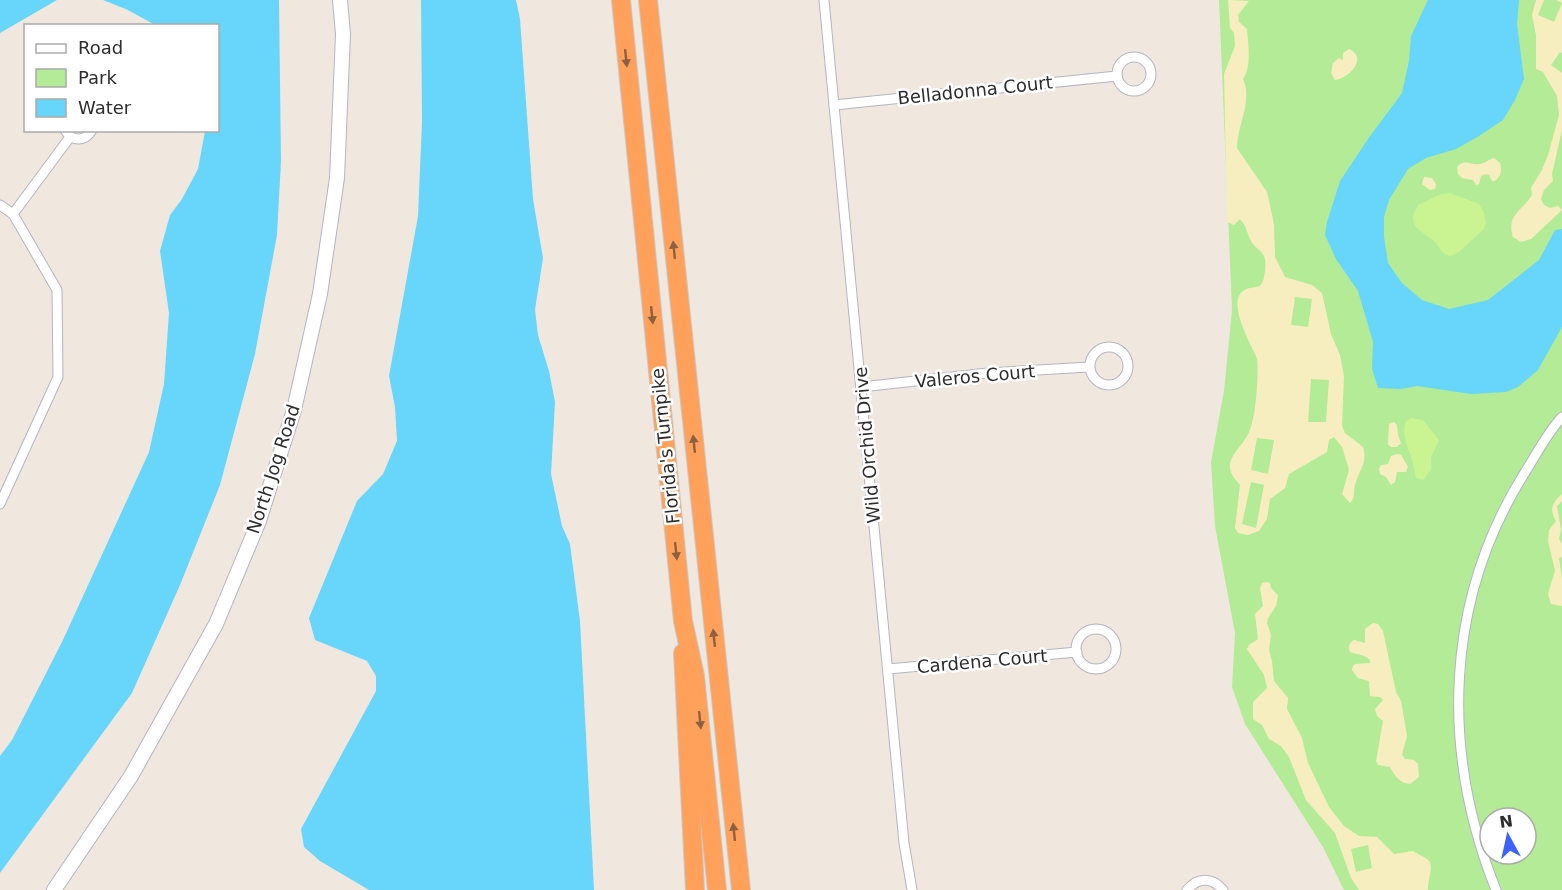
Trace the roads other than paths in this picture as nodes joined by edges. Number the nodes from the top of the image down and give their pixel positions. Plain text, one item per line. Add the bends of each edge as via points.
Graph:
1 (340, 0) edge
2 (621, 0) edge
3 (648, 0) edge
4 (824, 0) edge
5 (1116, 76) dead end
6 (834, 105) junction
7 (91, 132) edge
8 (67, 134) edge
9 (0, 205) edge
10 (13, 214) junction
11 (1089, 367) junction
12 (861, 387) junction
13 (1562, 417) edge
14 (0, 504) edge
15 (683, 621) junction
16 (1077, 652) junction
17 (888, 669) junction
18 (54, 890) edge
19 (695, 890) edge
20 (717, 890) edge
21 (741, 890) edge
22 (912, 890) edge
23 (1186, 890) edge
24 (1223, 890) edge
25 (1496, 890) edge

1 - 18 street, North Jog Road via 343,34 337,177 320,294 294,410 259,521 213,630 131,776
2 -> 15 highway, Florida's Turnpike
21 -> 3 highway, Florida's Turnpike
4 - 6 street, Wild Orchid Drive
5 - 6 street, Belladonna Court
6 - 12 street, Wild Orchid Drive
7 - 8 street via 80,140
8 - 10 street
9 - 10 street
10 - 14 street via 57,290 58,377
11 - 11 street via 1095,381 1109,386 1123,380 1128,366 1122,352 1108,347 1095,353
11 - 12 street, Valeros Court
12 - 17 street, Wild Orchid Drive
13 - 25 street via 1513,490 1492,534 1476,579 1466,626 1458,724 1462,773 1473,823
15 - 19 highway
15 -> 20 highway, Florida's Turnpike via 695,676
16 - 16 street via 1084,665 1099,669 1112,661 1116,647 1109,634 1094,630 1081,637
16 - 17 street, Cardena Court
17 - 22 street, Wild Orchid Drive
23 - 24 street via 1200,880 1208,880

